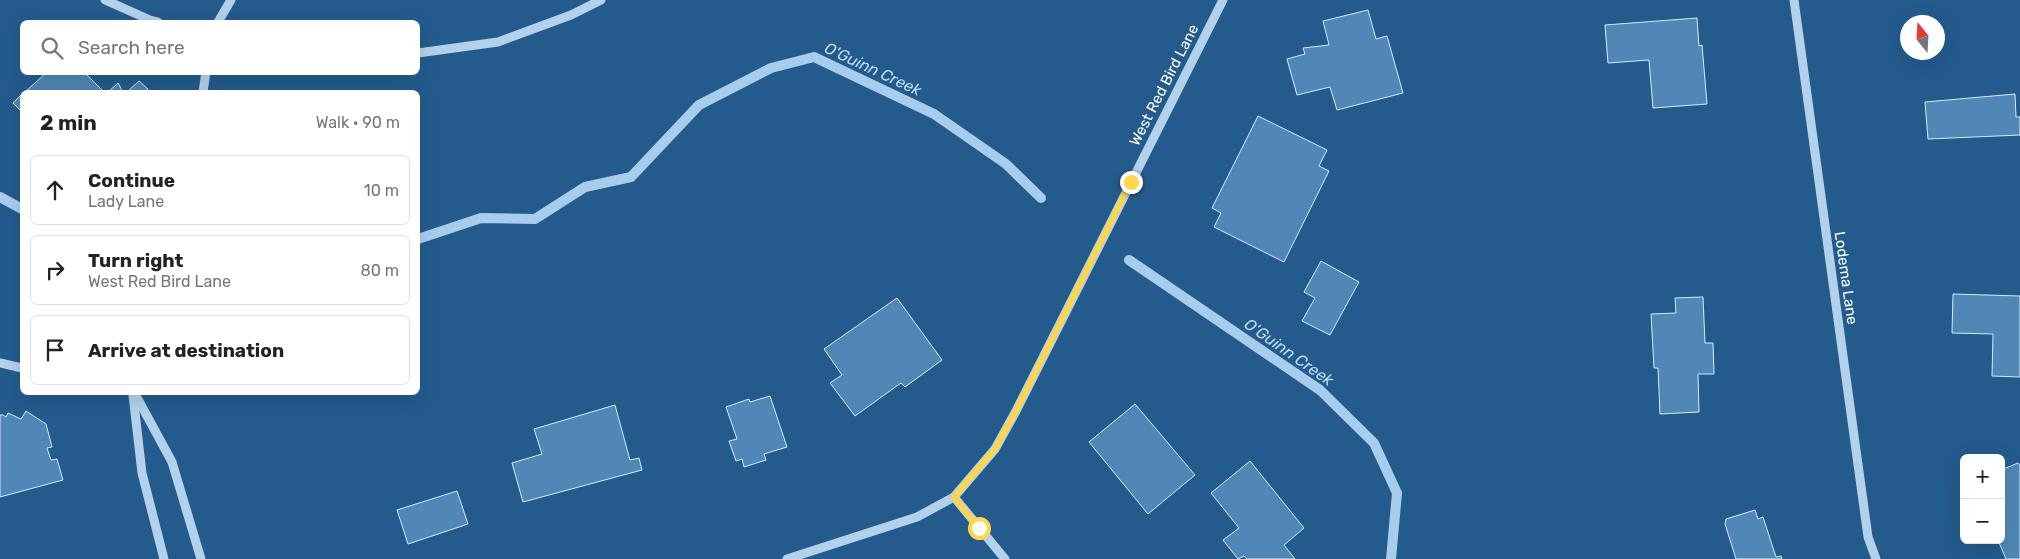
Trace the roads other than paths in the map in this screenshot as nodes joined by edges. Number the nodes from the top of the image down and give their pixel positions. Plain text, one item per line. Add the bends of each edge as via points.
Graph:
1 (105, 0) edge
2 (231, 0) edge
3 (601, 0) edge
4 (1223, 0) edge
5 (1794, 0) edge
6 (150, 20) edge
7 (219, 20) edge
8 (420, 54) edge
9 (206, 75) edge
10 (203, 90) edge
11 (0, 363) edge
12 (20, 368) edge
13 (133, 395) edge
14 (135, 395) edge
15 (954, 497) junction
16 (164, 559) edge
17 (201, 559) edge
18 (787, 559) edge
19 (1004, 559) edge
20 (1876, 559) edge

1 - 6 street
2 - 7 street
3 - 8 street via 571,15 498,42
4 - 15 street, West Red Bird Lane via 1016,411 995,449
5 - 20 street, Lodema Lane via 1868,537
9 - 10 street
11 - 12 street
13 - 16 street via 142,473
14 - 17 street via 172,462
15 - 18 street, West Red Bird Lane via 916,518
15 - 19 street

